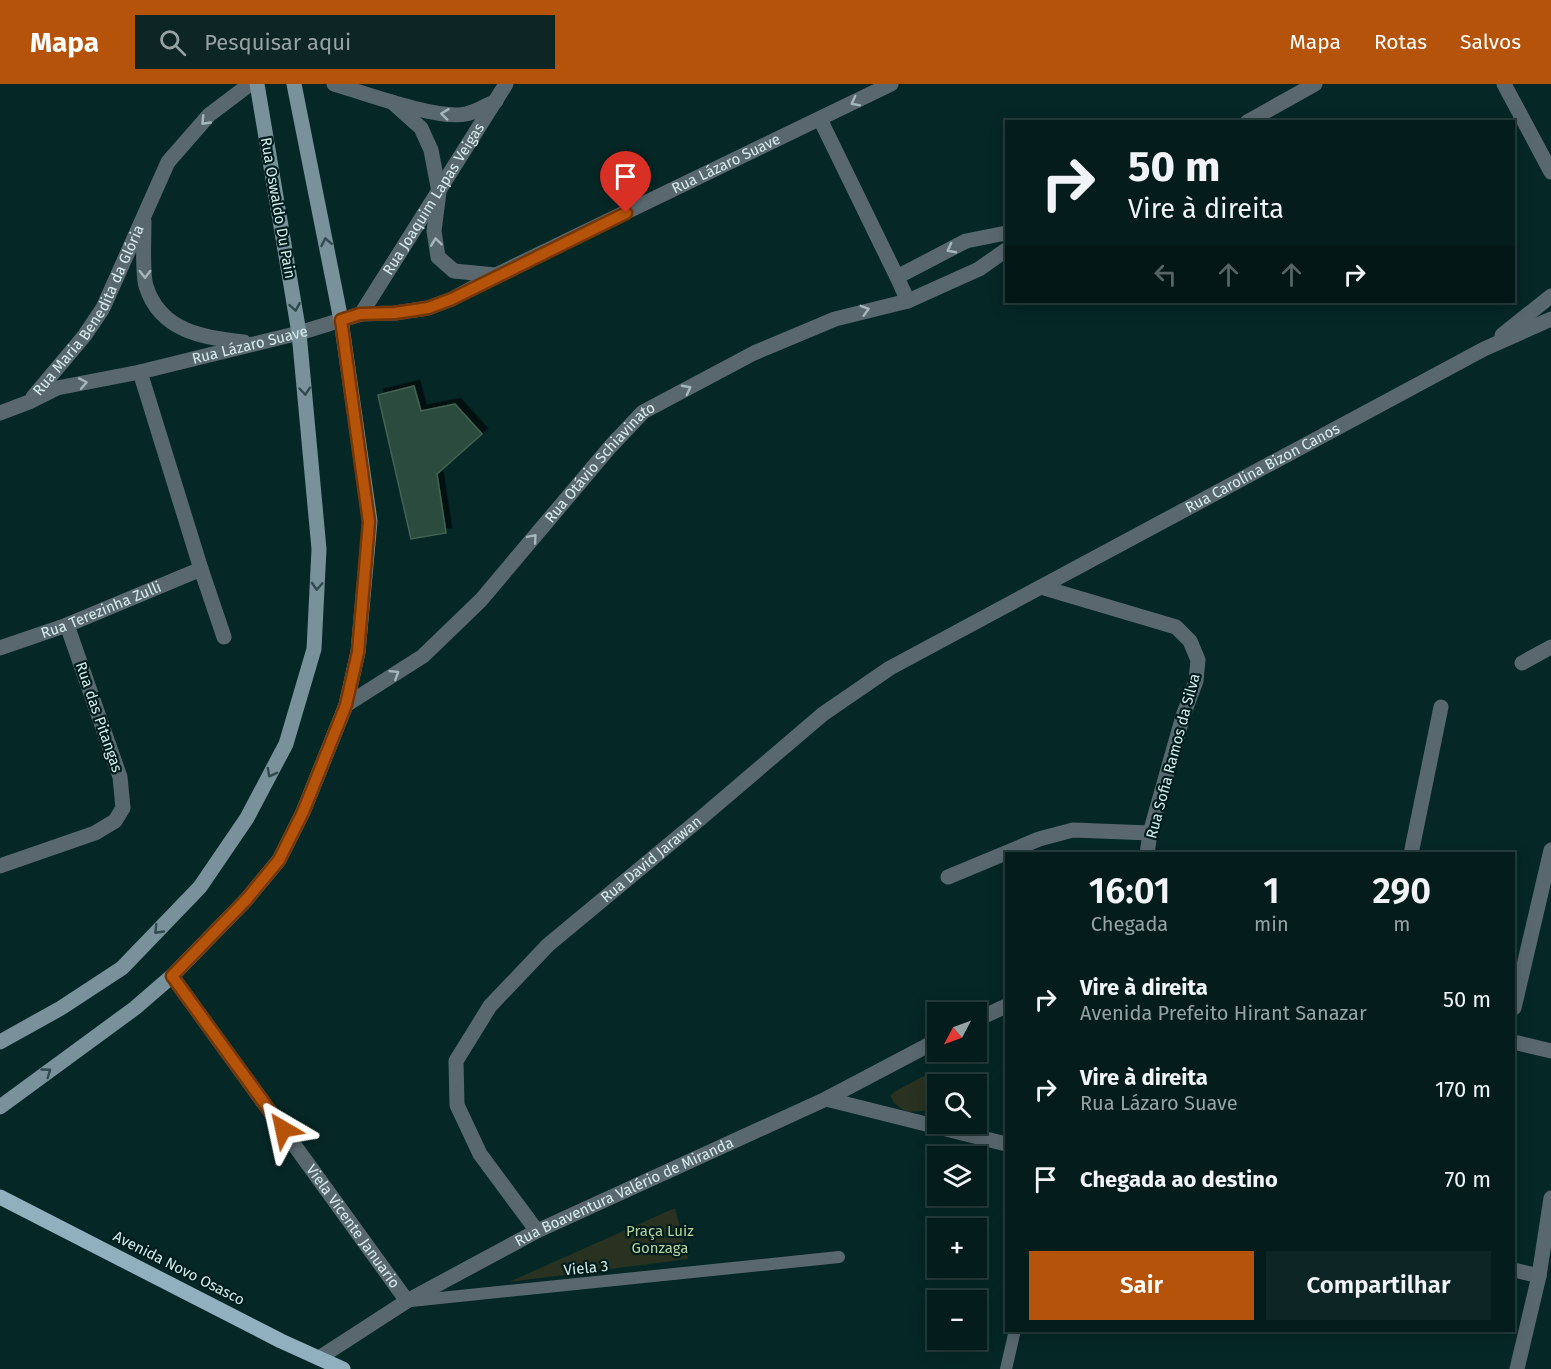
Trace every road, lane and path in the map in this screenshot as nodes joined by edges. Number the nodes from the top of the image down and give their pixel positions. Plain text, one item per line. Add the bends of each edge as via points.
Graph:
1 (250, 84) edge
2 (257, 84) edge
3 (294, 84) edge
4 (334, 84) edge
5 (506, 84) edge
6 (891, 84) edge
7 (1315, 84) edge
8 (1504, 84) edge
9 (496, 101) junction
10 (392, 102) junction
11 (820, 119) junction
12 (1251, 120) edge
13 (1551, 172) edge
14 (439, 192) junction
15 (144, 215) junction
16 (1005, 233) edge
17 (1005, 251) edge
18 (496, 275) junction
19 (897, 277) junction
20 (1551, 296) edge
21 (908, 301) junction
22 (360, 314) junction
23 (1551, 319) edge
24 (341, 320) junction
25 (299, 333) junction
26 (255, 344) junction
27 (1484, 349) junction
28 (140, 372) junction
29 (29, 402) junction
30 (0, 413) edge
31 (201, 569) junction
32 (1041, 587) junction
33 (67, 625) junction
34 (224, 637) dead end
35 (1551, 647) edge
36 (0, 648) edge
37 (1522, 663) dead end
38 (346, 705) junction
39 (1441, 707) dead end
40 (1150, 833) junction
41 (1551, 850) edge
42 (1008, 852) edge
43 (1148, 852) edge
44 (1411, 852) edge
45 (1005, 853) edge
46 (0, 866) edge
47 (948, 877) dead end
48 (172, 976) junction
49 (1515, 1004) edge
50 (1005, 1006) edge
51 (987, 1015) edge
52 (0, 1042) edge
53 (1515, 1042) edge
54 (927, 1046) edge
55 (1551, 1051) edge
56 (826, 1100) junction
57 (0, 1107) edge
58 (1005, 1144) edge
59 (0, 1197) edge
60 (1551, 1198) edge
61 (1548, 1230) edge
62 (537, 1231) junction
63 (839, 1257) dead end
64 (1515, 1270) edge
65 (1539, 1276) junction
66 (407, 1301) junction
67 (1015, 1332) edge
68 (319, 1358) junction
69 (343, 1369) edge
70 (1006, 1369) edge
71 (1517, 1369) edge

1 -> 15 street, Rua Maria Benedita da Glória via 209,116 168,162
2 -> 25 main road, Rua Oswaldo Du Pain
24 -> 3 main road
4 - 10 street
5 - 9 street, Rua Joaquim Lapas Veigas
6 -> 11 street, Rua Lázaro Suave
7 - 12 street
8 - 13 street
9 -> 10 street via 467,114 452,115
9 - 14 street, Rua Joaquim Lapas Veigas
10 - 14 street via 421,128 431,150
11 - 18 street, Rua Lázaro Suave
11 - 19 street
18 -> 14 street via 454,271 438,257 434,231
14 - 22 street, Rua Joaquim Lapas Veigas
15 -> 26 street, Rua Maria Benedita da Glória via 146,285 165,318 183,330 212,339
15 - 29 street, Rua Maria Benedita da Glória via 103,308
16 -> 19 street via 966,241
17 - 21 street, Rua Otávio Schiavinato via 979,269
18 - 22 street, Rua Lázaro Suave via 428,308
19 - 21 street
20 - 27 street, Rua Carolina Bizon Canos
38 -> 21 street, Rua Otávio Schiavinato via 423,656 481,600 643,412 754,353 825,323
22 - 24 street, Rua Lázaro Suave
23 - 27 street, Rua Carolina Bizon Canos
24 - 25 street, Rua Lázaro Suave
24 - 38 main road via 369,522 358,652
25 - 26 street, Rua Lázaro Suave
25 -> 52 main road, Rua Oswaldo Du Pain via 319,549 314,648 286,744 247,818 200,887 122,968 62,1008
26 - 28 street, Rua Lázaro Suave
27 - 32 street, Rua Carolina Bizon Canos
29 -> 28 street, Rua Lázaro Suave via 57,388
28 - 31 street
29 - 30 street, Rua Lázaro Suave
31 - 33 street, Rua Terezinha Zulli
31 - 34 street
32 - 40 street, Rua Sofia Ramos da Silva via 1176,627 1190,641 1198,660 1196,681
32 - 62 street, Rua David Jarawan via 890,668 823,714 548,945 490,1006 456,1061 457,1105 480,1154
33 - 36 street, Rua Terezinha Zulli
33 - 46 street, Rua das Pitangas via 120,777 123,808 116,821 95,833
35 - 37 street
38 - 48 main road via 279,860
39 - 44 street
40 - 42 street via 1073,830
40 - 43 street, Rua Sofia Ramos da Silva
41 - 49 street
45 - 47 street
57 -> 48 main road via 135,1008
48 - 66 street, Viela Vicente Januario
50 - 51 street
53 - 55 street
54 - 56 street, Rua Boaventura Valério de Miranda
56 - 58 street
56 - 62 street, Rua Boaventura Valério de Miranda
59 - 68 main road, Avenida Novo Osasco
60 - 61 street
61 - 65 street
62 - 66 street, Rua Boaventura Valério de Miranda
63 - 66 lane, Viela 3
64 - 65 street
65 - 71 street
66 - 68 street, Rua Boaventura Valério de Miranda
67 - 70 lane
68 - 69 main road, Avenida Novo Osasco

